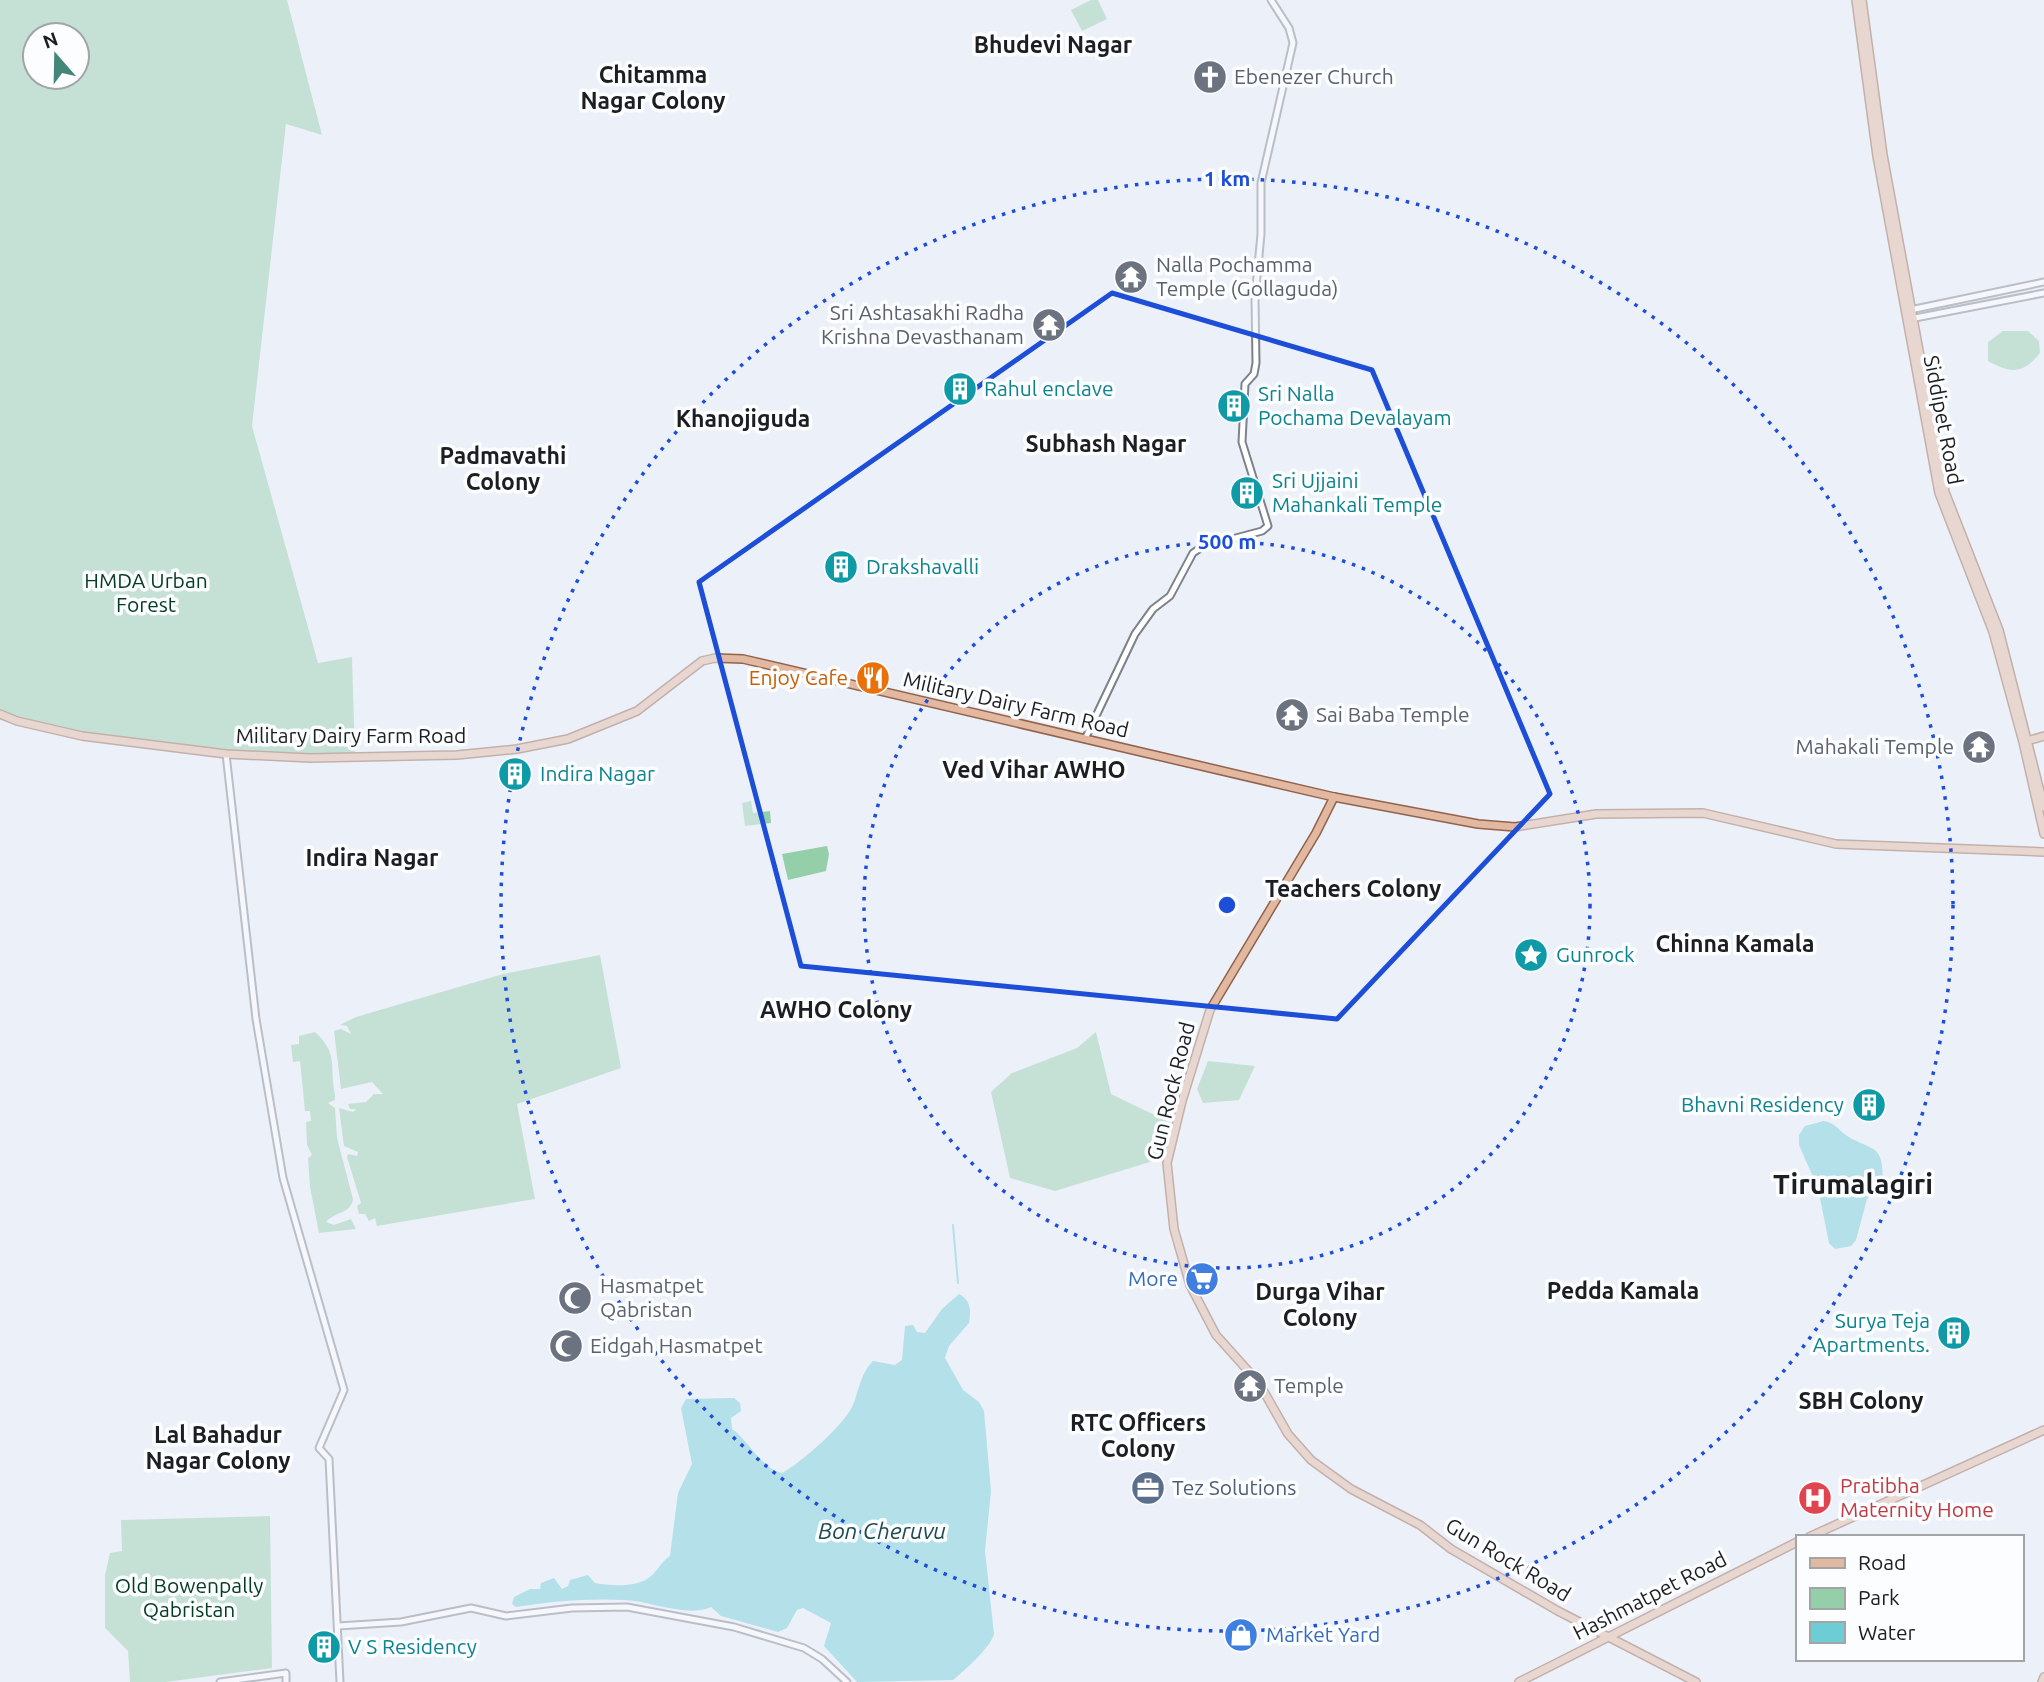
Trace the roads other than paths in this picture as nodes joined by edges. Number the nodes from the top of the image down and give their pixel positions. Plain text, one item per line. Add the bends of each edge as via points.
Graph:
1 (1271, 0) edge
2 (1856, 0) edge
3 (1862, 0) edge
4 (2044, 282) edge
5 (2012, 289) junction
6 (2044, 293) edge
7 (1975, 297) junction
8 (2015, 299) junction
9 (1976, 306) junction
10 (1907, 315) junction
11 (0, 714) edge
12 (2044, 738) edge
13 (1085, 739) junction
14 (2027, 744) junction
15 (226, 754) junction
16 (1334, 797) junction
17 (2044, 807) edge
18 (2044, 834) edge
19 (2044, 852) edge
20 (2044, 1430) edge
21 (1813, 1535) edge
22 (1796, 1543) edge
23 (338, 1626) junction
24 (1608, 1637) junction
25 (2044, 1677) edge
26 (220, 1682) edge
27 (286, 1682) edge
28 (340, 1682) edge
29 (847, 1682) edge
30 (1519, 1682) edge
31 (1696, 1682) edge
32 (2042, 1682) edge

1 - 13 street via 1293,43 1261,183 1256,363 1245,384 1242,429 1268,526 1193,554 1170,596 1153,609 1135,634
2 - 10 main road, Siddipet Road via 1877,156
3 - 10 main road, Siddipet Road
4 - 5 street
5 - 7 street
5 - 8 street
6 - 8 street
7 - 9 street
7 - 10 street
8 - 9 street
9 - 10 street
10 - 14 main road, Siddipet Road via 1939,493 1993,632
11 - 15 main road, Military Dairy Farm Road via 82,736
12 - 14 main road
13 - 15 main road, Military Dairy Farm Road via 743,659 715,657 694,666 637,711 568,738 517,749 430,757
13 - 16 main road, Military Dairy Farm Road
14 - 17 main road, Siddipet Road
14 - 18 main road, Siddipet Road
15 - 23 street via 256,1019 283,1178 344,1391 319,1448 329,1459
16 - 19 main road, Military Dairy Farm Road via 1505,827 1596,814 1693,812 1836,845
16 - 24 main road, Gun Rock Road via 1210,1010 1182,1101 1167,1163 1174,1229 1188,1279 1211,1328 1259,1383 1288,1434 1311,1460 1352,1489 1420,1525 1451,1549
20 - 21 main road
22 - 24 main road, Hashmatpet Road
23 - 28 street
23 - 29 street via 401,1622 471,1608 506,1616 627,1607 734,1626 804,1648
24 - 30 main road, Hashmatpet Road
24 - 31 main road, Gun Rock Road
25 - 32 main road
26 - 27 street via 286,1673

